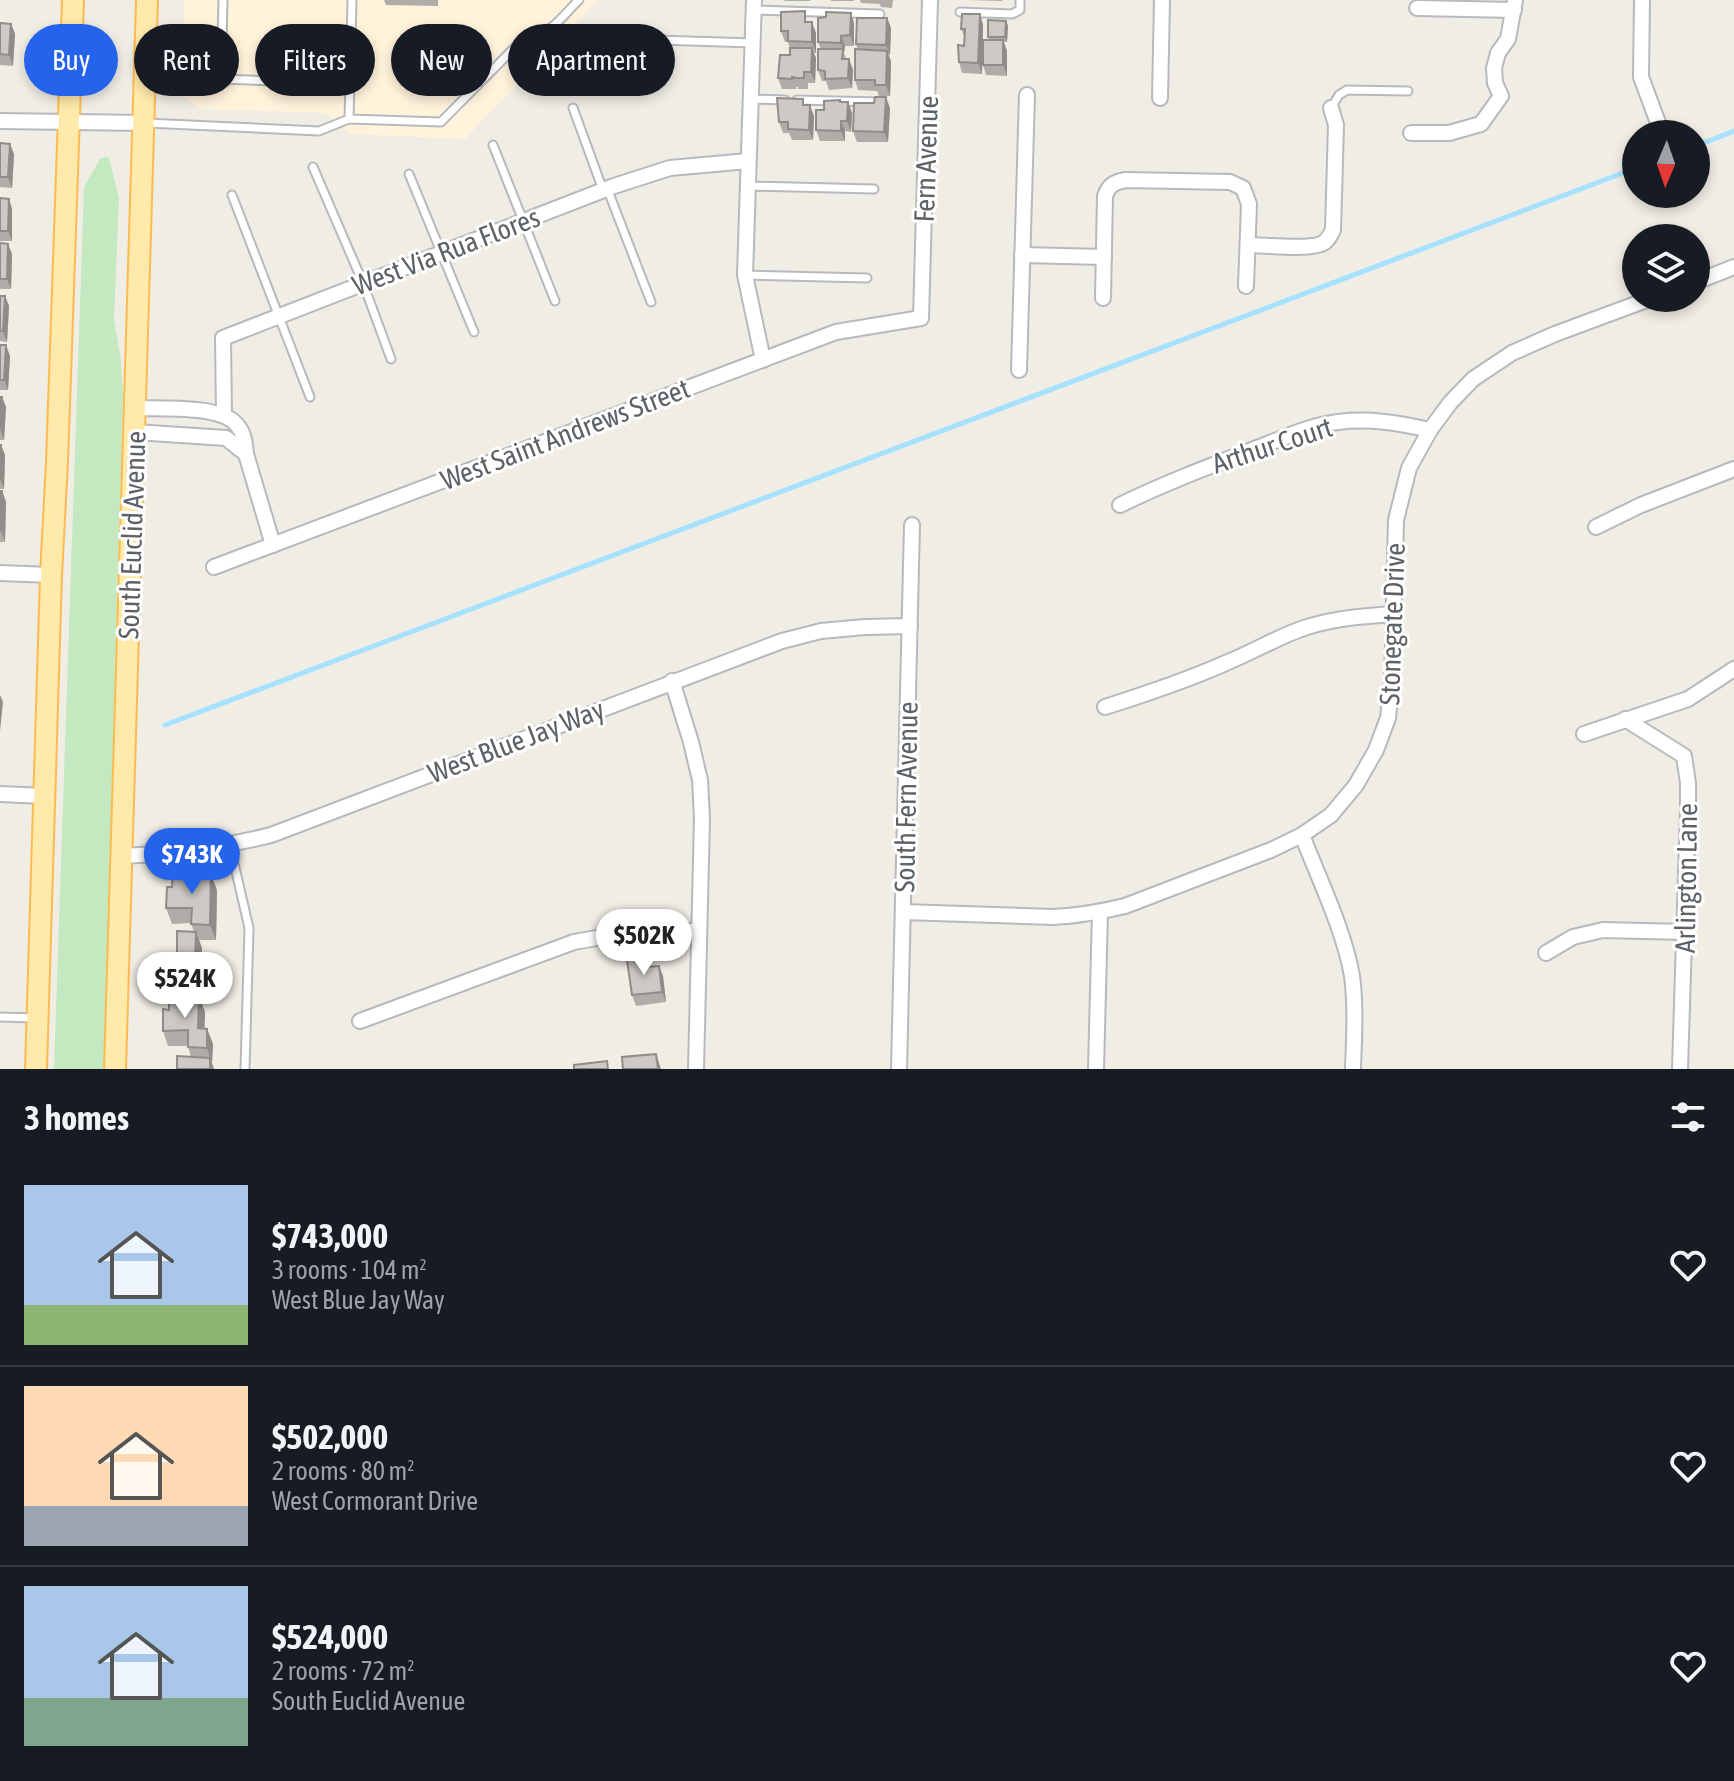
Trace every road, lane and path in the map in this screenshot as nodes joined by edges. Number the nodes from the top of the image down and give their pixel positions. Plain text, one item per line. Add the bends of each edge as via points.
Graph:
1 (73, 0) edge
2 (147, 0) edge
3 (223, 0) edge
4 (352, 0) edge
5 (579, 0) edge
6 (930, 0) edge
7 (1020, 0) edge
8 (1162, 0) edge
9 (1642, 0) edge
10 (754, 5) edge
11 (1515, 5) edge
12 (1417, 8) dead end
13 (960, 12) edge
14 (880, 14) edge
15 (351, 24) edge
16 (675, 41) edge
17 (753, 43) junction
18 (255, 80) edge
19 (1408, 91) dead end
20 (1027, 95) dead end
21 (350, 96) edge
22 (1160, 98) dead end
23 (751, 99) junction
24 (878, 102) edge
25 (573, 108) dead end
26 (1331, 108) joint
27 (349, 119) junction
28 (1657, 120) edge
29 (0, 121) edge
30 (69, 122) junction
31 (144, 123) junction
32 (1411, 133) dead end
33 (493, 145) dead end
34 (748, 161) junction
35 (313, 167) dead end
36 (409, 174) dead end
37 (748, 186) junction
38 (605, 189) junction
39 (874, 189) dead end
40 (232, 195) dead end
41 (523, 221) junction
42 (1248, 245) junction
43 (442, 253) junction
44 (1022, 255) junction
45 (1104, 257) junction
46 (1734, 267) edge
47 (745, 275) junction
48 (1710, 276) edge
49 (867, 278) dead end
50 (363, 283) junction
51 (1246, 286) dead end
52 (1103, 298) dead end
53 (555, 301) dead end
54 (651, 302) dead end
55 (1622, 309) edge
56 (280, 316) junction
57 (921, 318) joint
58 (474, 332) dead end
59 (391, 359) dead end
60 (763, 360) junction
61 (1019, 370) dead end
62 (310, 397) dead end
63 (136, 408) junction
64 (224, 415) junction
65 (1430, 430) junction
66 (135, 432) junction
67 (246, 454) junction
68 (1734, 469) edge
69 (1120, 505) dead end
70 (912, 525) dead end
71 (1596, 527) dead end
72 (273, 545) junction
73 (214, 567) dead end
74 (0, 573) edge
75 (51, 575) junction
76 (1394, 614) junction
77 (910, 626) junction
78 (1734, 669) edge
79 (672, 681) junction
80 (1105, 707) dead end
81 (1625, 719) junction
82 (1584, 734) dead end
83 (0, 794) edge
84 (44, 796) junction
85 (1302, 835) junction
86 (230, 846) junction
87 (123, 856) junction
88 (903, 912) junction
89 (1100, 912) junction
90 (699, 931) junction
91 (1685, 932) junction
92 (1546, 953) dead end
93 (0, 1017) edge
94 (37, 1018) junction
95 (360, 1021) dead end
96 (36, 1069) edge
97 (115, 1069) edge
98 (245, 1069) edge
99 (696, 1069) edge
100 (899, 1069) edge
101 (1096, 1069) edge
102 (1353, 1069) edge
103 (1680, 1069) edge

1 - 30 main road
2 - 31 main road, South Euclid Avenue
3 - 18 lane via 221,79
4 - 15 lane
5 - 27 lane via 548,30 531,35 441,122
6 - 57 street, Fern Avenue
7 - 13 lane via 1017,13
8 - 22 street
9 - 28 street via 1641,77
10 - 14 lane
10 - 17 street
11 - 12 street
11 - 32 street via 1508,39 1494,68 1501,96 1481,124 1449,133
16 - 17 lane
17 - 23 street
19 - 26 lane via 1347,90
20 - 44 street
21 - 27 lane
23 - 24 lane
23 - 34 street
25 - 38 lane
26 - 42 street via 1336,125 1329,239 1309,247
27 - 31 lane via 319,131
29 - 30 street
30 - 31 street
30 - 75 main road
31 - 63 main road, South Euclid Avenue
33 - 41 lane
34 - 37 street
34 - 38 street, West Via Rua Flores via 670,168
35 - 50 lane
36 - 43 lane
37 - 39 lane
37 - 47 street
38 - 41 street, West Via Rua Flores
38 - 54 lane
40 - 56 lane
41 - 43 street, West Via Rua Flores
41 - 53 lane
42 - 45 street via 1249,204 1236,183 1126,180 1108,187 1105,196
42 - 51 street
43 - 50 street, West Via Rua Flores
43 - 58 lane
44 - 45 street
44 - 61 street
45 - 52 street
46 - 48 street
47 - 49 lane
47 - 60 street
50 - 56 street, West Via Rua Flores
50 - 59 lane
55 - 65 street, Stonegate Drive via 1512,353 1473,379
56 - 62 lane
56 - 64 street, West Via Rua Flores via 223,338
57 - 60 street, West Saint Andrews Street via 836,332
60 - 72 street, West Saint Andrews Street
63 - 64 street
63 - 66 main road, South Euclid Avenue
64 - 67 street via 245,438
65 - 69 street, Arthur Court via 1370,420 1337,422 1166,482
65 - 76 street, Stonegate Drive via 1409,468 1398,510
66 - 67 street via 226,438
66 - 87 main road, South Euclid Avenue
67 - 72 street
68 - 71 street
70 - 77 street, South Fern Avenue
72 - 73 street, West Saint Andrews Street
74 - 75 street
75 - 84 main road
76 - 80 street via 1307,627
76 - 85 street, Stonegate Drive via 1388,718 1376,750 1331,815
77 - 79 street, West Blue Jay Way via 821,631
77 - 88 street, South Fern Avenue
78 - 81 street via 1688,699
79 - 86 street, West Blue Jay Way via 271,835
79 - 90 street via 700,780
81 - 82 street
81 - 91 street, Arlington Lane via 1684,756
83 - 84 street
84 - 94 main road
85 - 89 street, Stonegate Drive
85 - 102 street via 1352,976
86 - 87 street, West Blue Jay Way
86 - 98 lane via 249,928
87 - 97 main road, South Euclid Avenue
88 - 89 street, Stonegate Drive via 1052,917
88 - 100 street, South Fern Avenue
89 - 101 street
90 - 95 street via 636,931 574,942
90 - 99 street
91 - 92 street via 1603,930 1573,937
91 - 103 street, Arlington Lane
93 - 94 lane
94 - 96 main road

